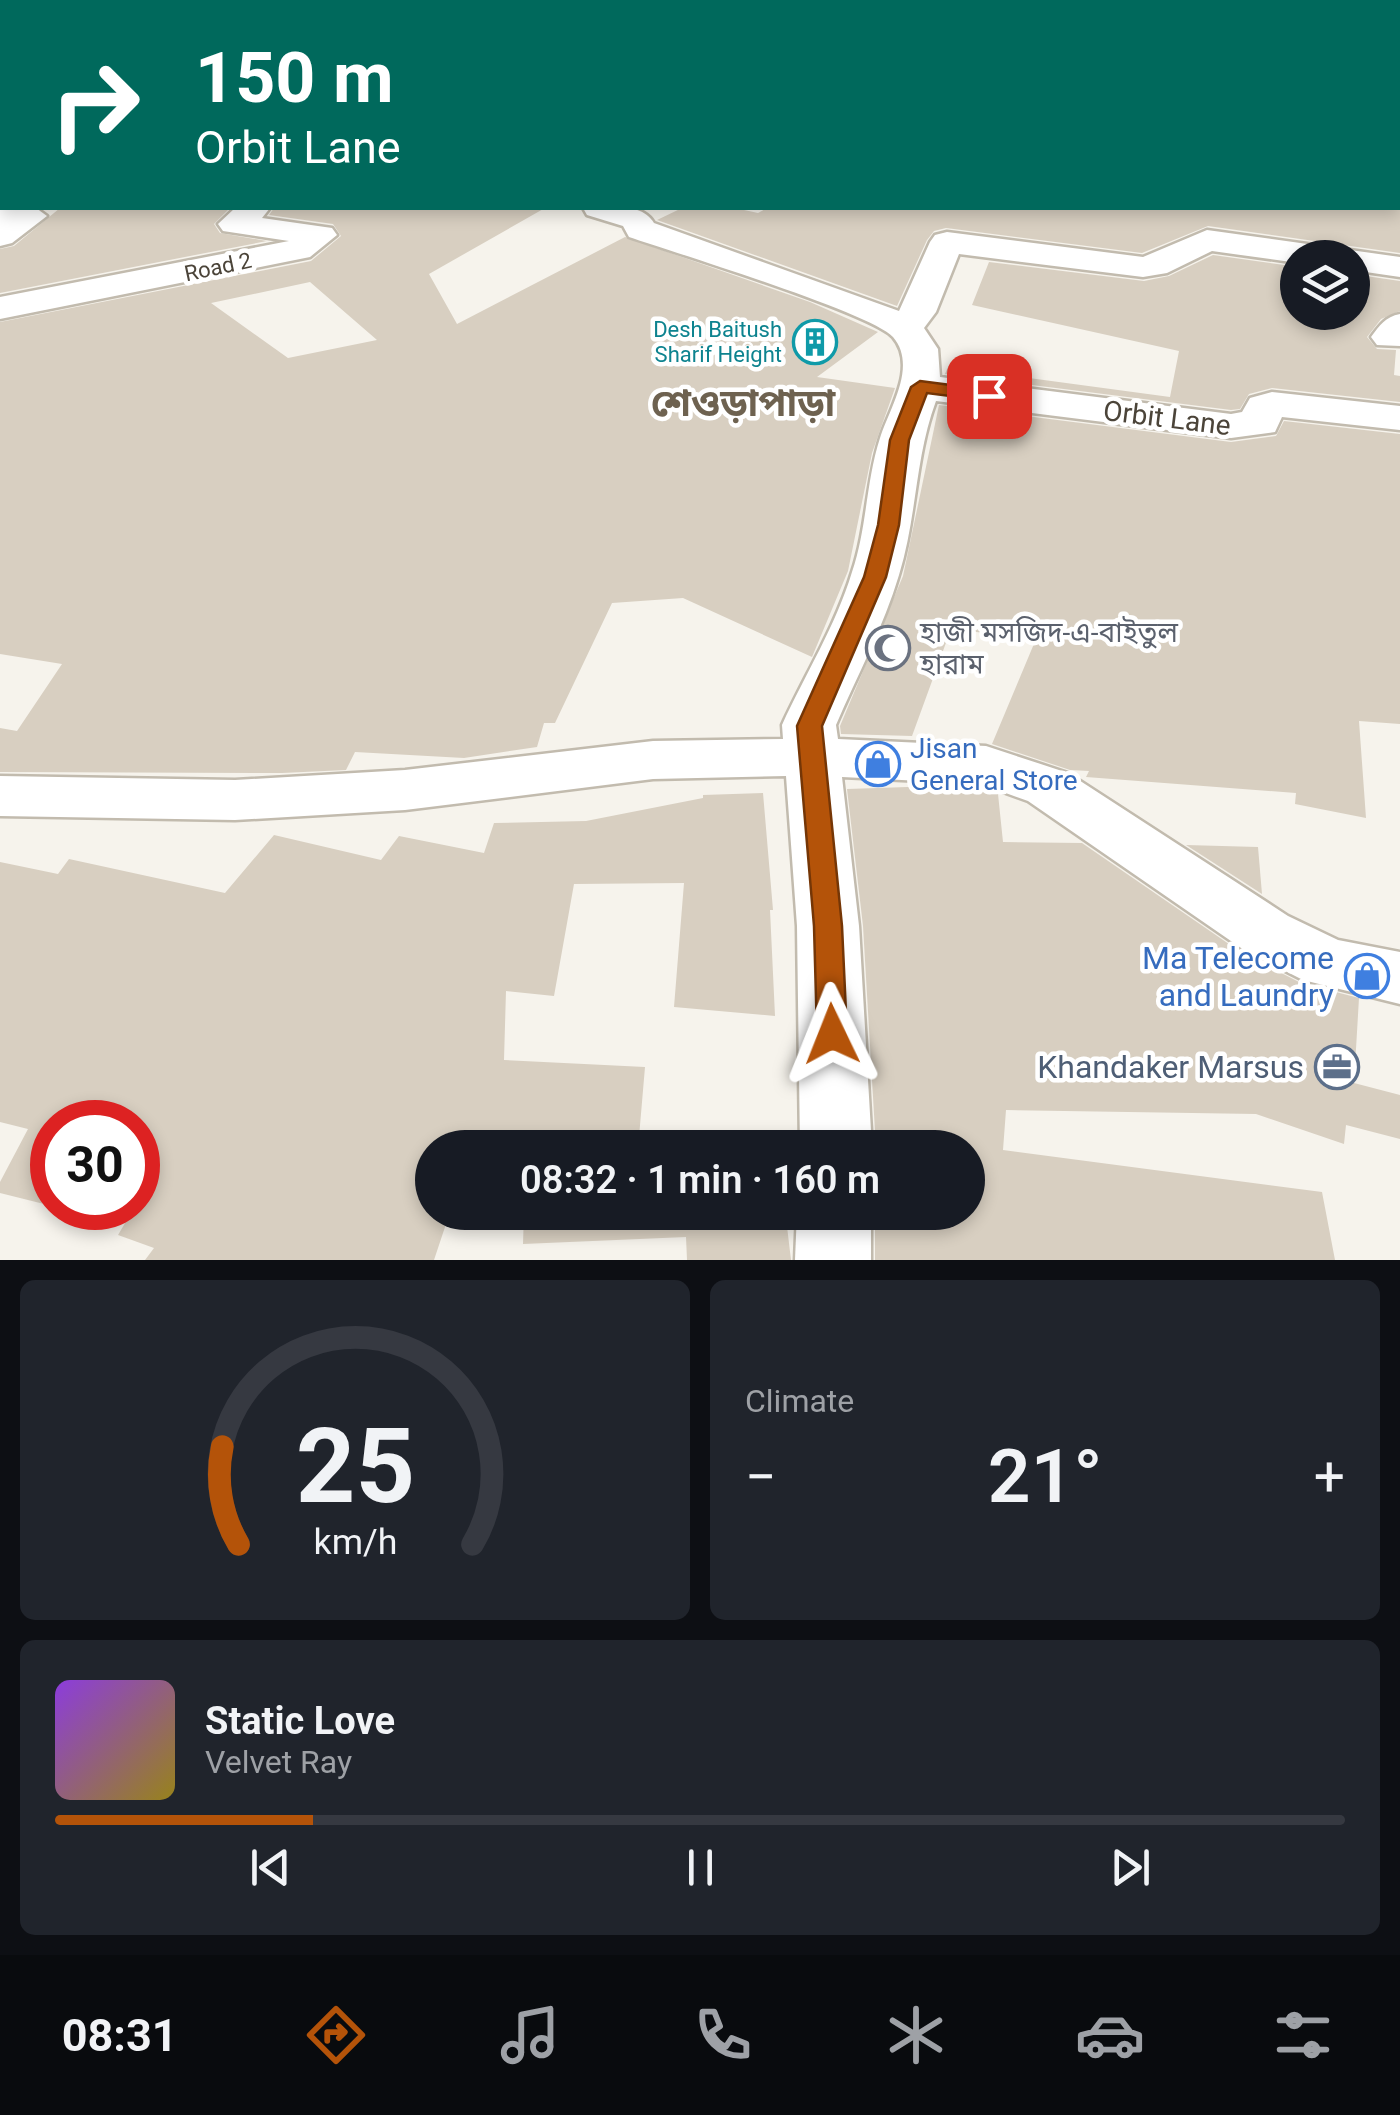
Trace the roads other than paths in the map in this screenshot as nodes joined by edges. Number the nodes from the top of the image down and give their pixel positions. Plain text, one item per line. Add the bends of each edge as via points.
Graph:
1 (252, 210) edge
2 (616, 210) edge
3 (0, 211) edge
4 (649, 214) edge
5 (1203, 224) edge
6 (0, 236) edge
7 (1280, 244) edge
8 (1370, 263) edge
9 (1400, 267) edge
10 (0, 308) edge
11 (905, 328) junction
12 (920, 387) junction
13 (1400, 418) edge
14 (811, 757) junction
15 (0, 796) edge
16 (1400, 978) edge
17 (835, 1130) edge
18 (834, 1230) edge
19 (833, 1260) edge

1 - 10 street, Road 2 via 235,224 320,235 298,250
2 - 4 street
3 - 6 street via 32,216
4 - 11 street via 641,230
5 - 7 street
5 - 11 street via 1150,267 944,242 918,312
8 - 9 street
11 - 12 street via 919,349
12 - 13 street, Orbit Lane via 1231,426 1260,422 1272,404
12 - 14 street via 900,440 875,577 809,726
14 - 15 street via 653,760 405,790 235,800
14 - 16 street via 986,765 1048,787 1266,932 1326,962
14 - 17 street via 828,926
18 - 19 street

